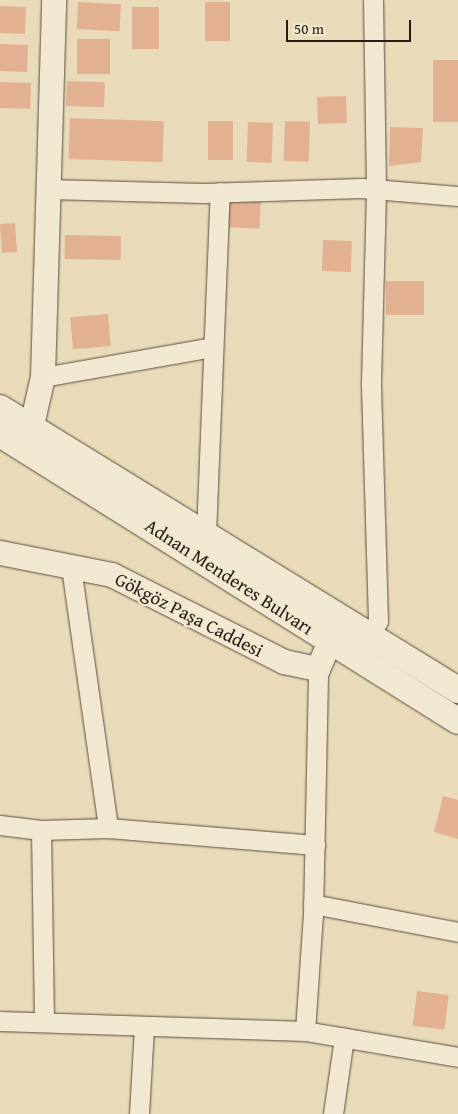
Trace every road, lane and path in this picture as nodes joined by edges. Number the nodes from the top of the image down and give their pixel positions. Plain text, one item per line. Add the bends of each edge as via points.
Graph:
1 (54, 0) edge
2 (373, 0) edge
3 (47, 189) junction
4 (376, 189) junction
5 (220, 192) junction
6 (458, 196) edge
7 (212, 347) junction
8 (43, 377) junction
9 (0, 408) edge
10 (32, 425) junction
11 (0, 434) edge
12 (206, 534) junction
13 (0, 553) edge
14 (71, 567) junction
15 (369, 636) junction
16 (330, 642) junction
17 (318, 669) junction
18 (458, 690) edge
19 (458, 721) edge
20 (0, 825) edge
21 (108, 828) junction
22 (41, 830) junction
23 (315, 845) junction
24 (313, 904) junction
25 (458, 932) edge
26 (0, 1021) edge
27 (44, 1022) junction
28 (144, 1028) junction
29 (305, 1031) junction
30 (344, 1038) junction
31 (458, 1057) edge
32 (139, 1114) edge
33 (333, 1114) edge

1 - 3 street via 53,116
2 - 4 street
3 - 5 street
3 - 8 street
4 - 5 street
4 - 6 street
4 - 15 street via 371,382 378,621
5 - 7 street
7 - 8 street
7 - 12 street
8 - 10 street
9 - 10 main road, Adnan Menderes Bulvarı
10 - 12 main road, Adnan Menderes Bulvarı
11 - 16 main road, Adnan Menderes Bulvarı
12 - 15 main road, Adnan Menderes Bulvarı
13 - 14 street, Gökgöz Paşa Caddesi
14 - 17 street, Gökgöz Paşa Caddesi via 112,575 284,662
14 - 21 street
15 - 18 main road, Adnan Menderes Bulvarı
16 - 17 street
16 - 19 main road, Adnan Menderes Bulvarı
17 - 23 street
20 - 22 street
21 - 22 street
21 - 23 street
22 - 27 street
23 - 24 street
24 - 25 street
24 - 29 street
26 - 27 street
27 - 28 street
28 - 29 street
28 - 32 street
29 - 30 street
30 - 31 street
30 - 33 street

